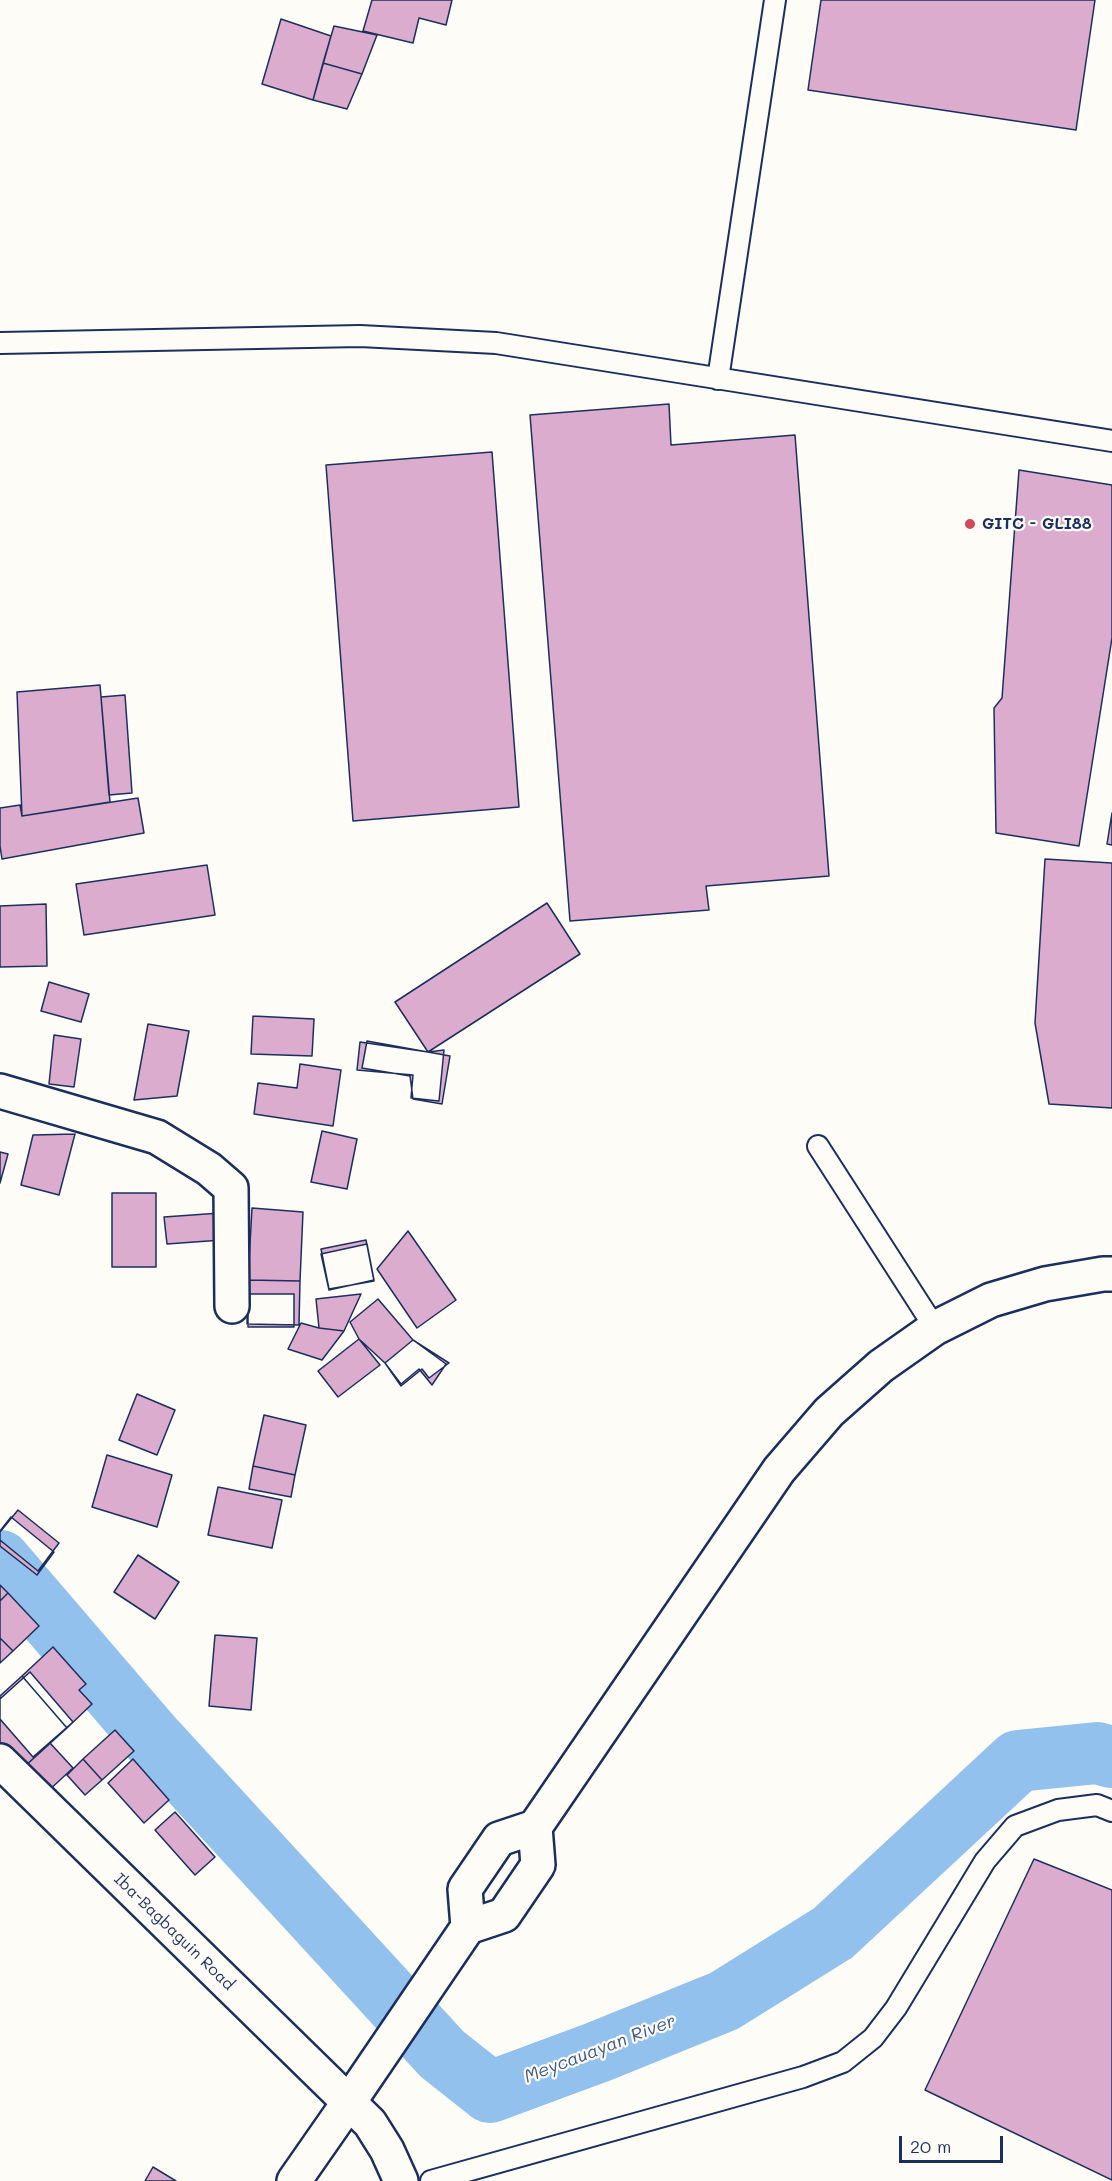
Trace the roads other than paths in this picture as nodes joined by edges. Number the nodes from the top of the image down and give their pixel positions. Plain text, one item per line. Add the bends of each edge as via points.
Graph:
1 (775, 0) edge
2 (0, 343) edge
3 (718, 380) junction
4 (1112, 441) edge
5 (0, 1091) edge
6 (818, 1146) dead end
7 (1112, 1274) edge
8 (232, 1306) dead end
9 (935, 1328) junction
10 (0, 1761) edge
11 (1112, 1810) edge
12 (535, 1827) junction
13 (468, 1927) junction
14 (349, 2102) junction
15 (294, 2181) edge
16 (401, 2181) edge
17 (431, 2181) edge

1 - 3 lane
2 - 3 lane via 360,336 462,341 496,343
3 - 4 lane
5 - 8 street via 157,1137 210,1169 231,1188
6 - 9 lane
7 - 9 street via 1045,1284 991,1300
9 - 12 street via 881,1365 830,1412 779,1470
10 - 14 street, Iba-Bagbaguin Road
11 - 17 lane via 1097,1805 1059,1810 1015,1826 985,1861 896,2008 873,2038 843,2062 803,2078
12 - 13 street via 537,1865 504,1915
12 - 13 street via 499,1839 465,1889
13 - 14 street
14 - 15 street
14 - 16 street, Iba-Bagbaguin Road via 370,2123

